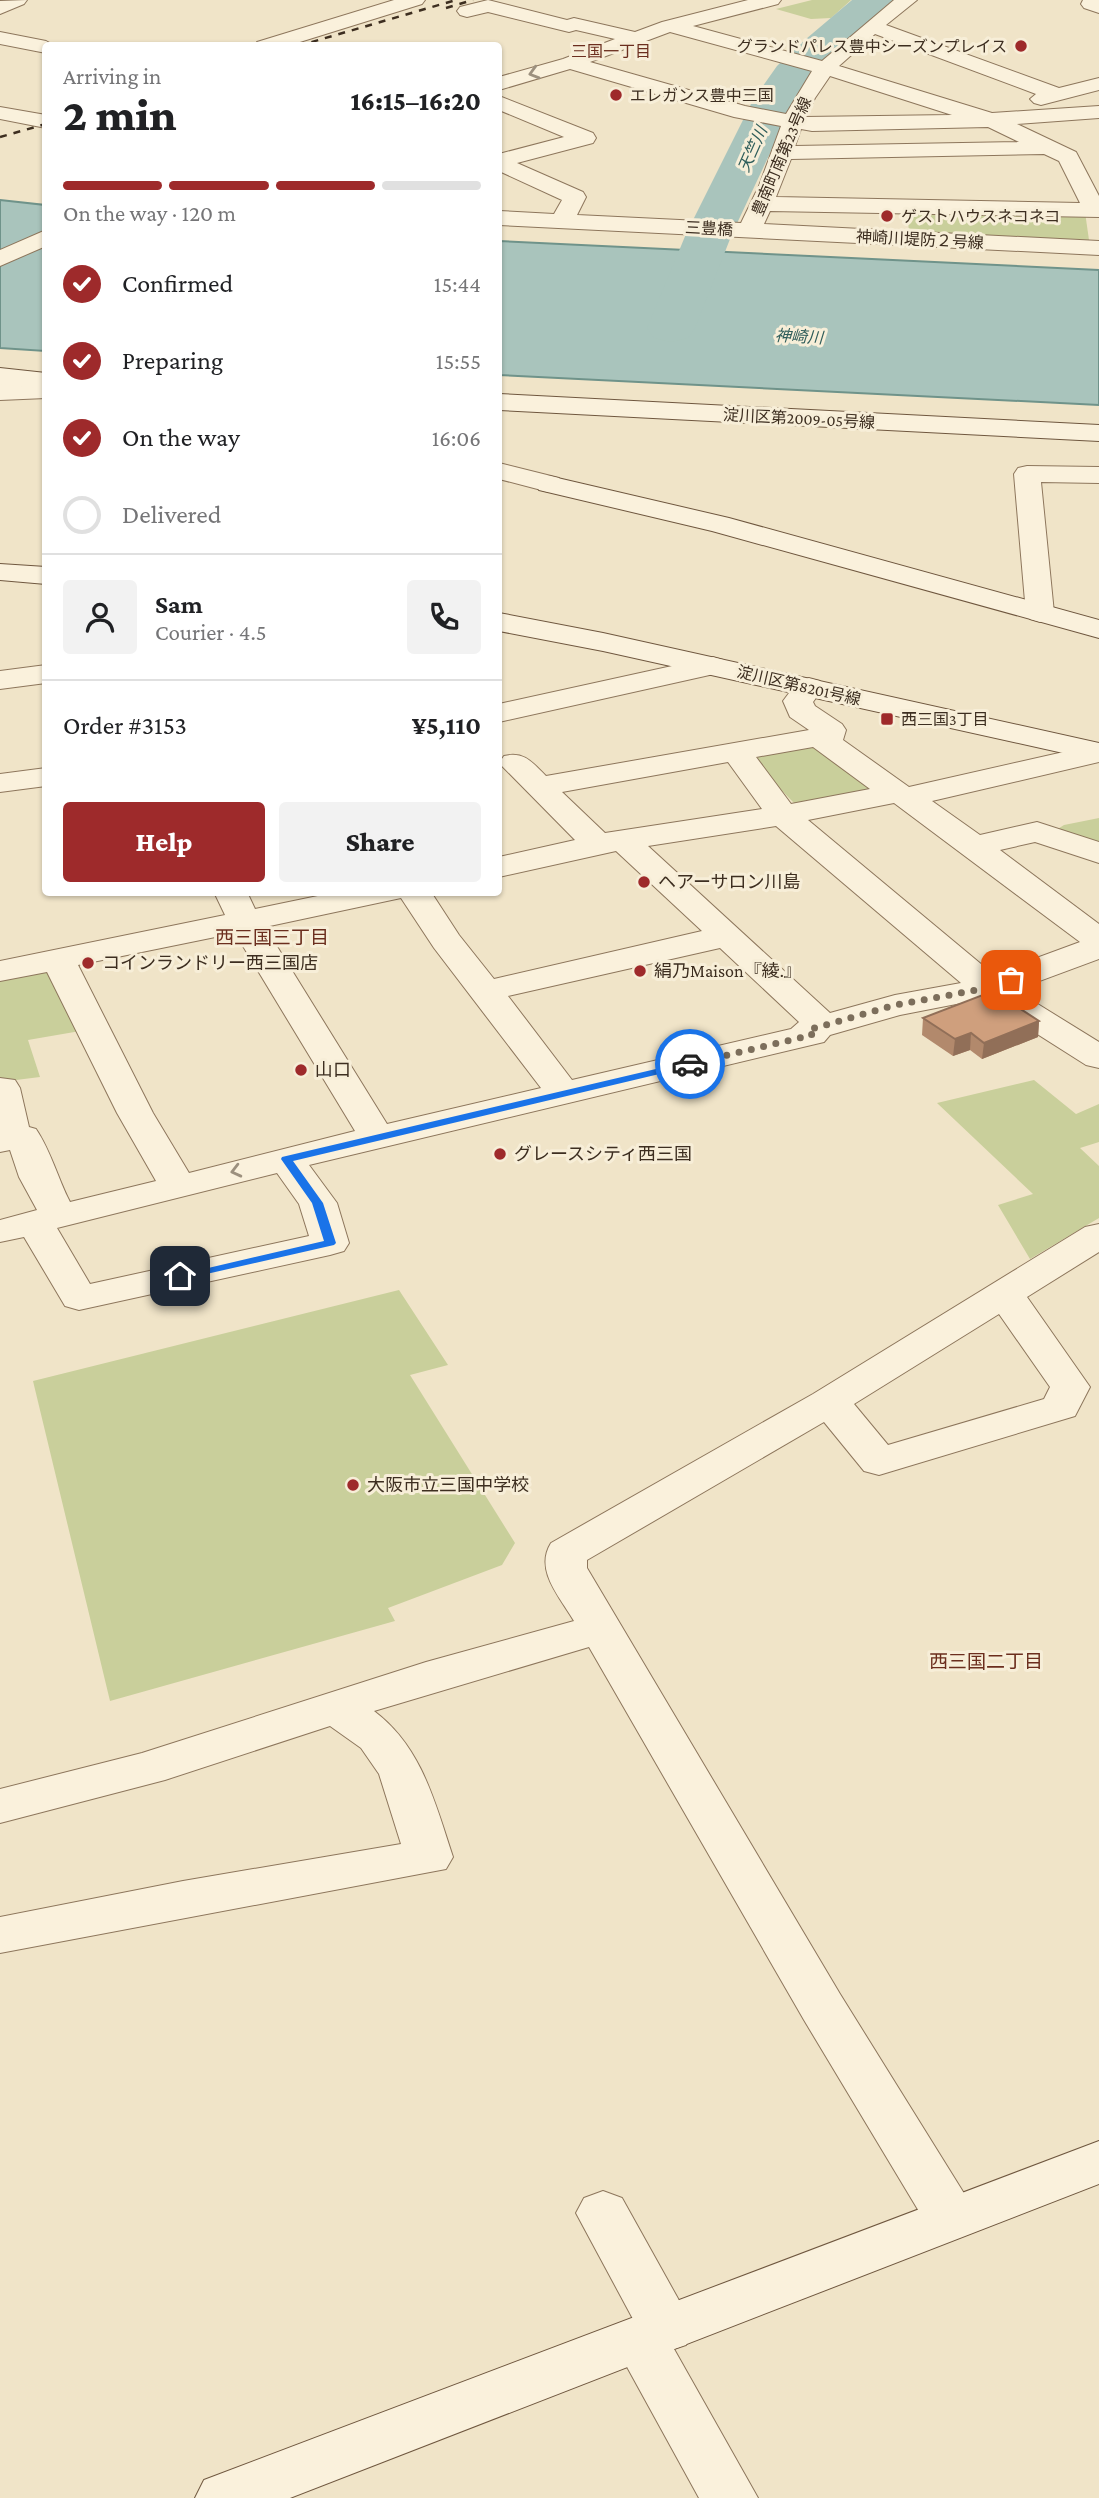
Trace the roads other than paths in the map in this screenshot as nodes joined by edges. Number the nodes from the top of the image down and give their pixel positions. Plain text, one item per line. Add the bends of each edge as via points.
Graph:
1 (16, 0) edge
2 (415, 0) edge
3 (725, 0) edge
4 (771, 0) edge
5 (907, 0) edge
6 (1093, 0) edge
7 (1099, 7) edge
8 (0, 8) edge
9 (467, 11) dead end
10 (674, 24) junction
11 (873, 27) junction
12 (0, 38) edge
13 (636, 38) junction
14 (277, 42) edge
15 (42, 46) edge
16 (971, 61) junction
17 (570, 63) junction
18 (824, 67) junction
19 (502, 83) edge
20 (1099, 84) edge
21 (891, 89) junction
22 (1056, 94) junction
23 (502, 103) edge
24 (42, 111) edge
25 (1099, 112) edge
26 (10, 115) edge
27 (991, 120) junction
28 (42, 121) edge
29 (791, 121) junction
30 (897, 123) junction
31 (1050, 148) junction
32 (908, 151) junction
33 (780, 153) junction
34 (502, 161) edge
35 (502, 163) edge
36 (761, 204) junction
37 (928, 206) junction
38 (1097, 210) edge
39 (502, 218) edge
40 (562, 221) junction
41 (746, 230) junction
42 (42, 239) edge
43 (1099, 248) edge
44 (0, 258) edge
45 (0, 376) edge
46 (42, 381) edge
47 (42, 390) edge
48 (0, 392) edge
49 (502, 402) edge
50 (1099, 433) edge
51 (502, 472) edge
52 (1099, 475) edge
53 (0, 572) edge
54 (42, 576) edge
55 (1040, 613) junction
56 (502, 623) edge
57 (1099, 629) edge
58 (713, 666) junction
59 (42, 675) edge
60 (0, 680) edge
61 (809, 687) junction
62 (502, 712) edge
63 (818, 737) junction
64 (735, 751) junction
65 (1099, 752) edge
66 (504, 759) edge
67 (42, 778) edge
68 (0, 783) edge
69 (540, 786) junction
70 (901, 795) junction
71 (783, 815) junction
72 (611, 842) junction
73 (974, 846) junction
74 (1099, 853) edge
75 (502, 866) edge
76 (348, 896) edge
77 (417, 896) edge
78 (237, 907) edge
79 (727, 936) junction
80 (1099, 940) edge
81 (1099, 947) edge
82 (58, 959) junction
83 (0, 971) edge
84 (988, 988) junction
85 (486, 991) junction
86 (824, 1026) junction
87 (1099, 1057) edge
88 (2, 1088) dead end
89 (564, 1094) junction
90 (377, 1137) junction
91 (7, 1140) edge
92 (286, 1159) junction
93 (178, 1186) junction
94 (31, 1223) edge
95 (1099, 1235) edge
96 (1003, 1294) junction
97 (827, 1403) junction
98 (601, 1628) junction
99 (336, 1707) junction
100 (0, 1806) edge
101 (0, 1935) edge
102 (1099, 2162) edge
103 (603, 2213) dead end
104 (951, 2218) junction
105 (654, 2334) junction
106 (224, 2498) edge
107 (729, 2498) edge

1 - 8 street
2 - 14 street
3 - 10 street via 682,15
4 - 10 street
5 - 11 street, 豊南町南第23号線
6 - 7 street via 1091,4
9 - 13 street via 488,6
10 - 13 street
10 - 18 street
11 - 16 street
11 - 18 street, 豊南町南第23号線
12 - 15 street
13 - 17 street
16 - 21 street
16 - 22 street
17 -> 19 street
17 - 29 street via 742,112
18 - 21 street
18 - 29 street, 豊南町南第23号線
20 - 22 street
21 - 27 street
21 - 29 street
22 - 27 street
23 - 34 street via 585,138
24 - 26 street
25 - 27 street
26 - 28 street
27 - 30 street
27 - 31 street
29 - 30 street via 822,126
29 - 33 street, 豊南町南第23号線
30 - 32 street
31 - 32 street
31 - 38 street via 1068,157
32 - 33 street
32 - 37 street
33 - 36 street, 豊南町南第23号線
35 - 40 street via 575,197
36 - 37 street
36 - 41 street, 豊南町南第23号線
37 - 38 street
39 - 40 street, 三豊橋
40 - 41 street, 三豊橋
41 - 43 street, 神崎川堤防２号線
42 - 44 street
45 - 46 street
47 - 48 street
49 - 50 street, 淀川区第2009-05号線
51 - 55 street via 706,520
52 - 55 street via 1027,474
53 - 54 street
55 - 57 street
56 - 58 street, 淀川区第8201号線
58 - 61 street, 淀川区第8201号線
58 - 62 street
59 - 60 street
61 - 63 street via 798,701 801,711 831,730 831,735
61 - 65 street, 淀川区第8201号線
63 - 64 street
63 - 70 street
64 - 69 street
64 - 71 street
65 - 70 street
66 - 69 street
67 - 68 street
69 - 72 street
70 - 71 street
70 - 73 street
71 - 72 street
71 - 84 street
72 - 75 street
72 - 79 street
73 - 74 street via 1038,831
73 - 80 street
76 - 78 street
77 - 85 street
78 - 82 street
78 - 90 street
79 - 85 street
79 - 86 street
81 - 84 street
82 - 83 street
82 - 93 street via 135,1113
84 - 86 street via 895,1005
84 - 87 street
85 - 89 street
86 - 89 street via 808,1030 812,1035
88 - 91 street
89 - 90 street
90 - 92 street
91 - 94 street via 23,1138 38,1177
92 -> 93 street
92 - 94 street via 318,1203 330,1243 79,1298
93 - 94 street
95 - 96 street
96 - 97 street
96 - 97 street via 1070,1387 1060,1407 878,1462 846,1419
97 - 98 street via 566,1553 565,1568
98 - 99 street
98 - 104 street
99 - 100 street via 149,1768
99 - 101 street via 377,1737 401,1771 429,1857
102 - 104 street
103 - 105 street
104 - 105 street
105 - 106 street
105 - 107 street

